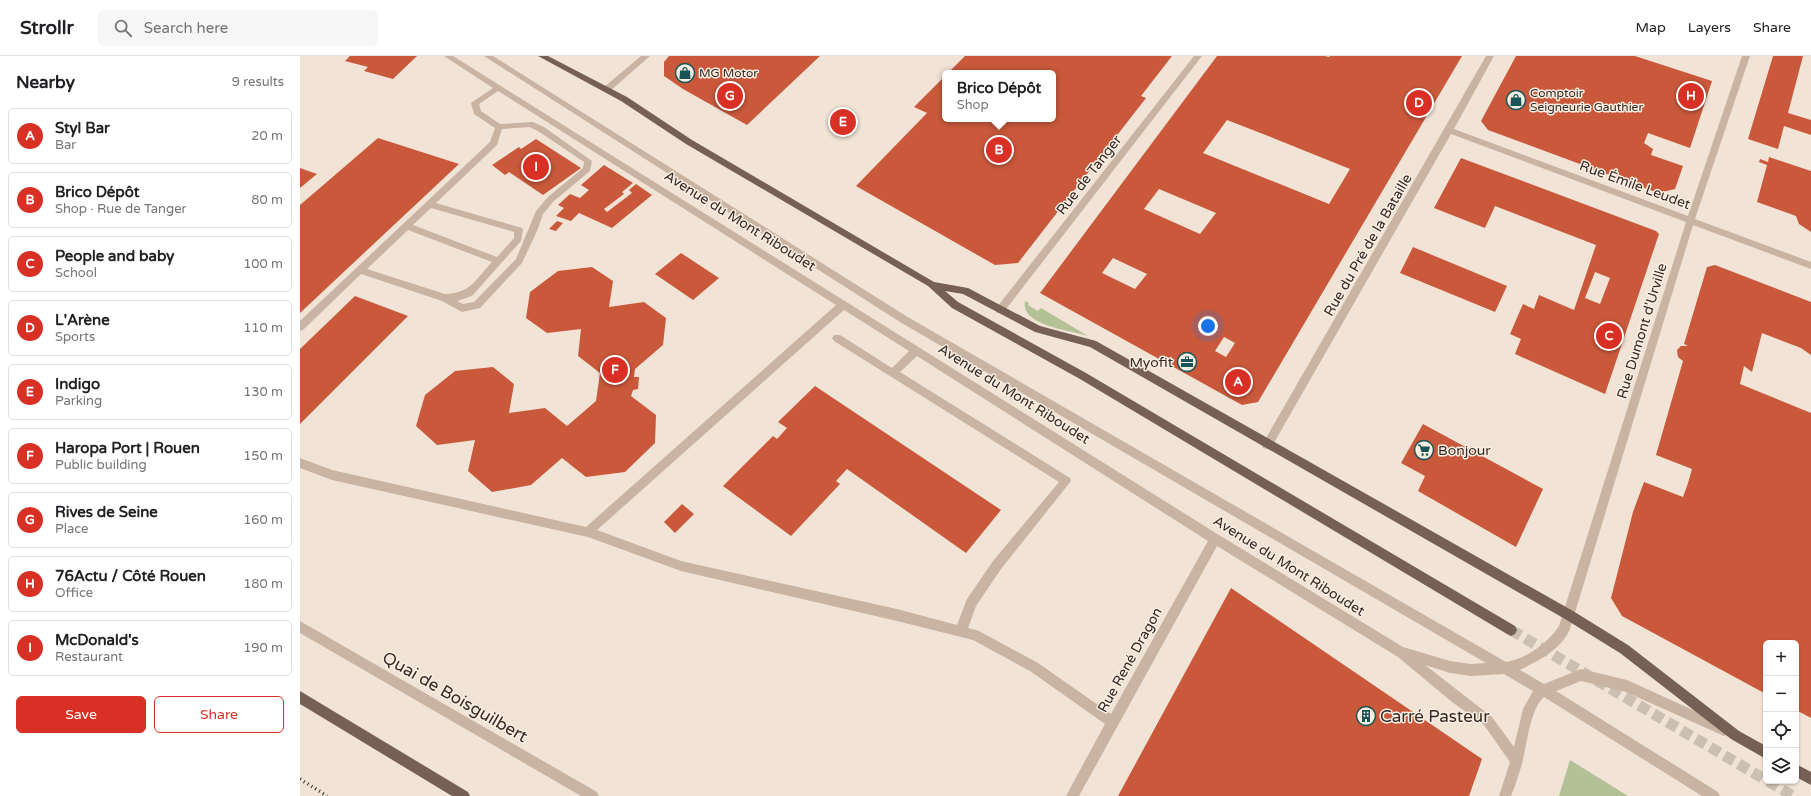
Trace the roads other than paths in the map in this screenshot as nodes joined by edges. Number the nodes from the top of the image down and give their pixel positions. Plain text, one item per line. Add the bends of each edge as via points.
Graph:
1 (448, 56) edge
2 (488, 56) edge
3 (542, 56) edge
4 (646, 56) edge
5 (1198, 56) edge
6 (1490, 56) edge
7 (1746, 56) edge
8 (498, 88) junction
9 (607, 89) junction
10 (498, 127) junction
11 (1449, 130) junction
12 (429, 204) junction
13 (1691, 220) junction
14 (406, 226) junction
15 (499, 261) junction
16 (1811, 266) edge
17 (359, 270) junction
18 (931, 284) junction
19 (445, 298) junction
20 (844, 304) junction
21 (1000, 310) junction
22 (300, 327) edge
23 (837, 338) dead end
24 (917, 350) junction
25 (893, 373) junction
26 (1267, 445) junction
27 (300, 463) edge
28 (588, 532) junction
29 (1215, 539) junction
30 (1569, 615) junction
31 (300, 627) edge
32 (1511, 630) tunnel mouth
33 (961, 631) junction
34 (1400, 652) junction
35 (1504, 668) junction
36 (1543, 690) junction
37 (300, 698) edge
38 (1113, 722) junction
39 (1735, 735) junction
40 (1763, 751) edge
41 (1516, 760) junction
42 (1799, 772) edge
43 (1811, 779) edge
44 (464, 796) edge
45 (593, 796) edge
46 (1072, 796) edge
47 (1505, 796) edge
48 (1714, 796) edge

1 - 8 street, Avenue du Mont Riboudet
2 - 35 street via 903,319
3 - 9 main road
4 - 9 street
5 - 21 street, Rue de Tanger
6 - 11 street, Rue du Pré de la Bataille
7 - 13 street, Rue Dumont d'Urville
8 - 10 street via 475,104 477,112
8 - 20 street, Avenue du Mont Riboudet
9 - 18 main road via 689,142
10 - 12 street via 494,143
10 - 19 street via 530,124 588,161 587,169 551,199 539,213 519,261 477,305 462,308
11 - 13 street, Rue Émile Leudet
11 - 26 street, Rue du Pré de la Bataille
12 - 14 street
12 - 15 street via 519,230 518,239
13 - 16 street, Rue Émile Leudet
13 - 30 street, Rue Dumont d'Urville
14 - 15 street
14 - 17 street
15 - 19 street via 469,293
17 - 19 street
17 - 22 street
18 - 21 main road via 965,291
18 - 32 main road via 955,305 1109,392
20 - 24 street, Avenue du Mont Riboudet
20 - 28 street
21 - 26 main road via 1038,329 1092,344
23 - 25 street
24 - 25 street
24 - 29 street, Avenue du Mont Riboudet
25 - 33 street via 1066,481 971,603
26 - 30 main road
27 - 28 street via 332,475
28 - 33 street via 681,566
29 - 34 street, Avenue du Mont Riboudet
29 - 38 street, Rue René Dragon
30 - 35 street, Avenue du Mont Riboudet via 1557,640 1517,666
30 - 39 main road via 1624,649
31 - 45 street, Quai de Boisguilbert
33 - 38 street via 975,635 1034,668
34 - 35 street, Avenue du Mont Riboudet via 1450,667 1471,670
34 - 41 street via 1488,721
35 - 36 street
36 - 39 street via 1581,675 1627,686
36 - 41 street via 1535,697 1529,709
36 - 48 street
37 - 44 main road
38 - 46 street, Rue René Dragon
39 - 40 main road
41 - 47 street
42 - 43 main road

